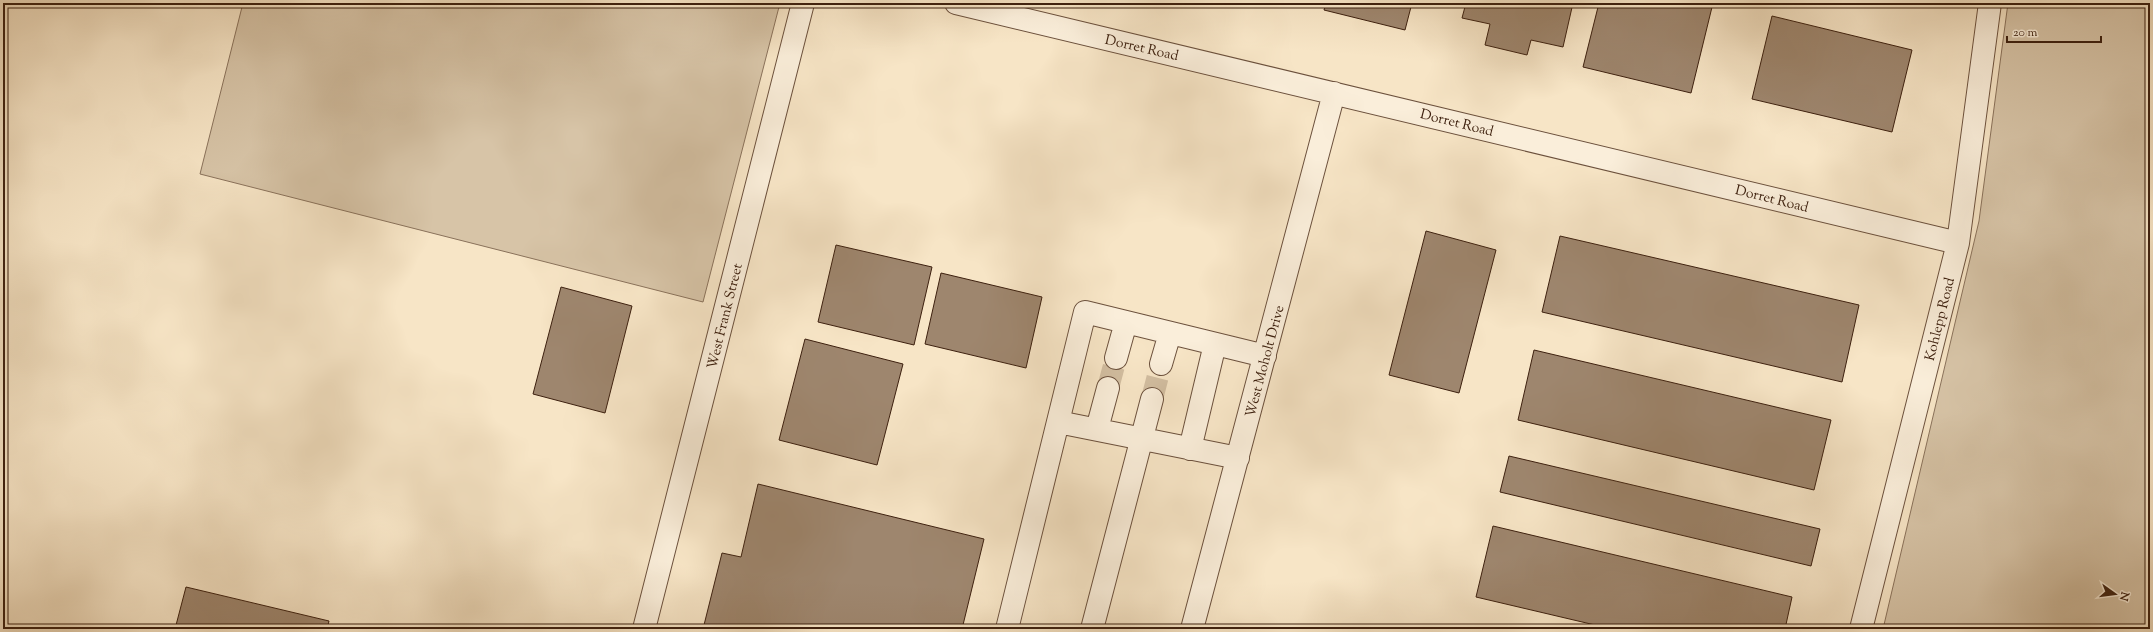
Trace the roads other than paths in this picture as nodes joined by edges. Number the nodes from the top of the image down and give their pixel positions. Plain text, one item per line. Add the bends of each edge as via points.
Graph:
1 (803, 3) edge
2 (956, 3) edge
3 (1990, 3) edge
4 (1334, 93) junction
5 (1958, 243) junction
6 (1126, 322) junction
7 (1170, 333) junction
8 (1215, 344) junction
9 (1265, 356) junction
10 (1116, 358) tunnel mouth
11 (1161, 364) tunnel mouth
12 (1108, 388) tunnel mouth
13 (1152, 399) tunnel mouth
14 (1058, 422) junction
15 (1097, 429) junction
16 (1141, 438) junction
17 (1190, 449) junction
18 (1238, 458) junction
19 (644, 629) edge
20 (1007, 629) edge
21 (1092, 629) edge
22 (1192, 629) edge
23 (1861, 629) edge

1 - 19 street, West Frank Street
2 - 4 street, Dorret Road
3 - 5 street, Kohlepp Road
4 - 5 street, Dorret Road
4 - 9 street, West Moholt Drive
5 - 23 street, Kohlepp Road
6 - 7 street
6 - 10 street
6 - 14 street via 1085,312
7 - 8 street
7 - 11 street
8 - 9 street
8 - 17 street
9 - 18 street, West Moholt Drive
12 - 15 street
13 - 16 street
14 - 15 street
14 - 20 street
15 - 16 street
16 - 17 street
16 - 21 street
17 - 18 street
18 - 22 street, West Moholt Drive

